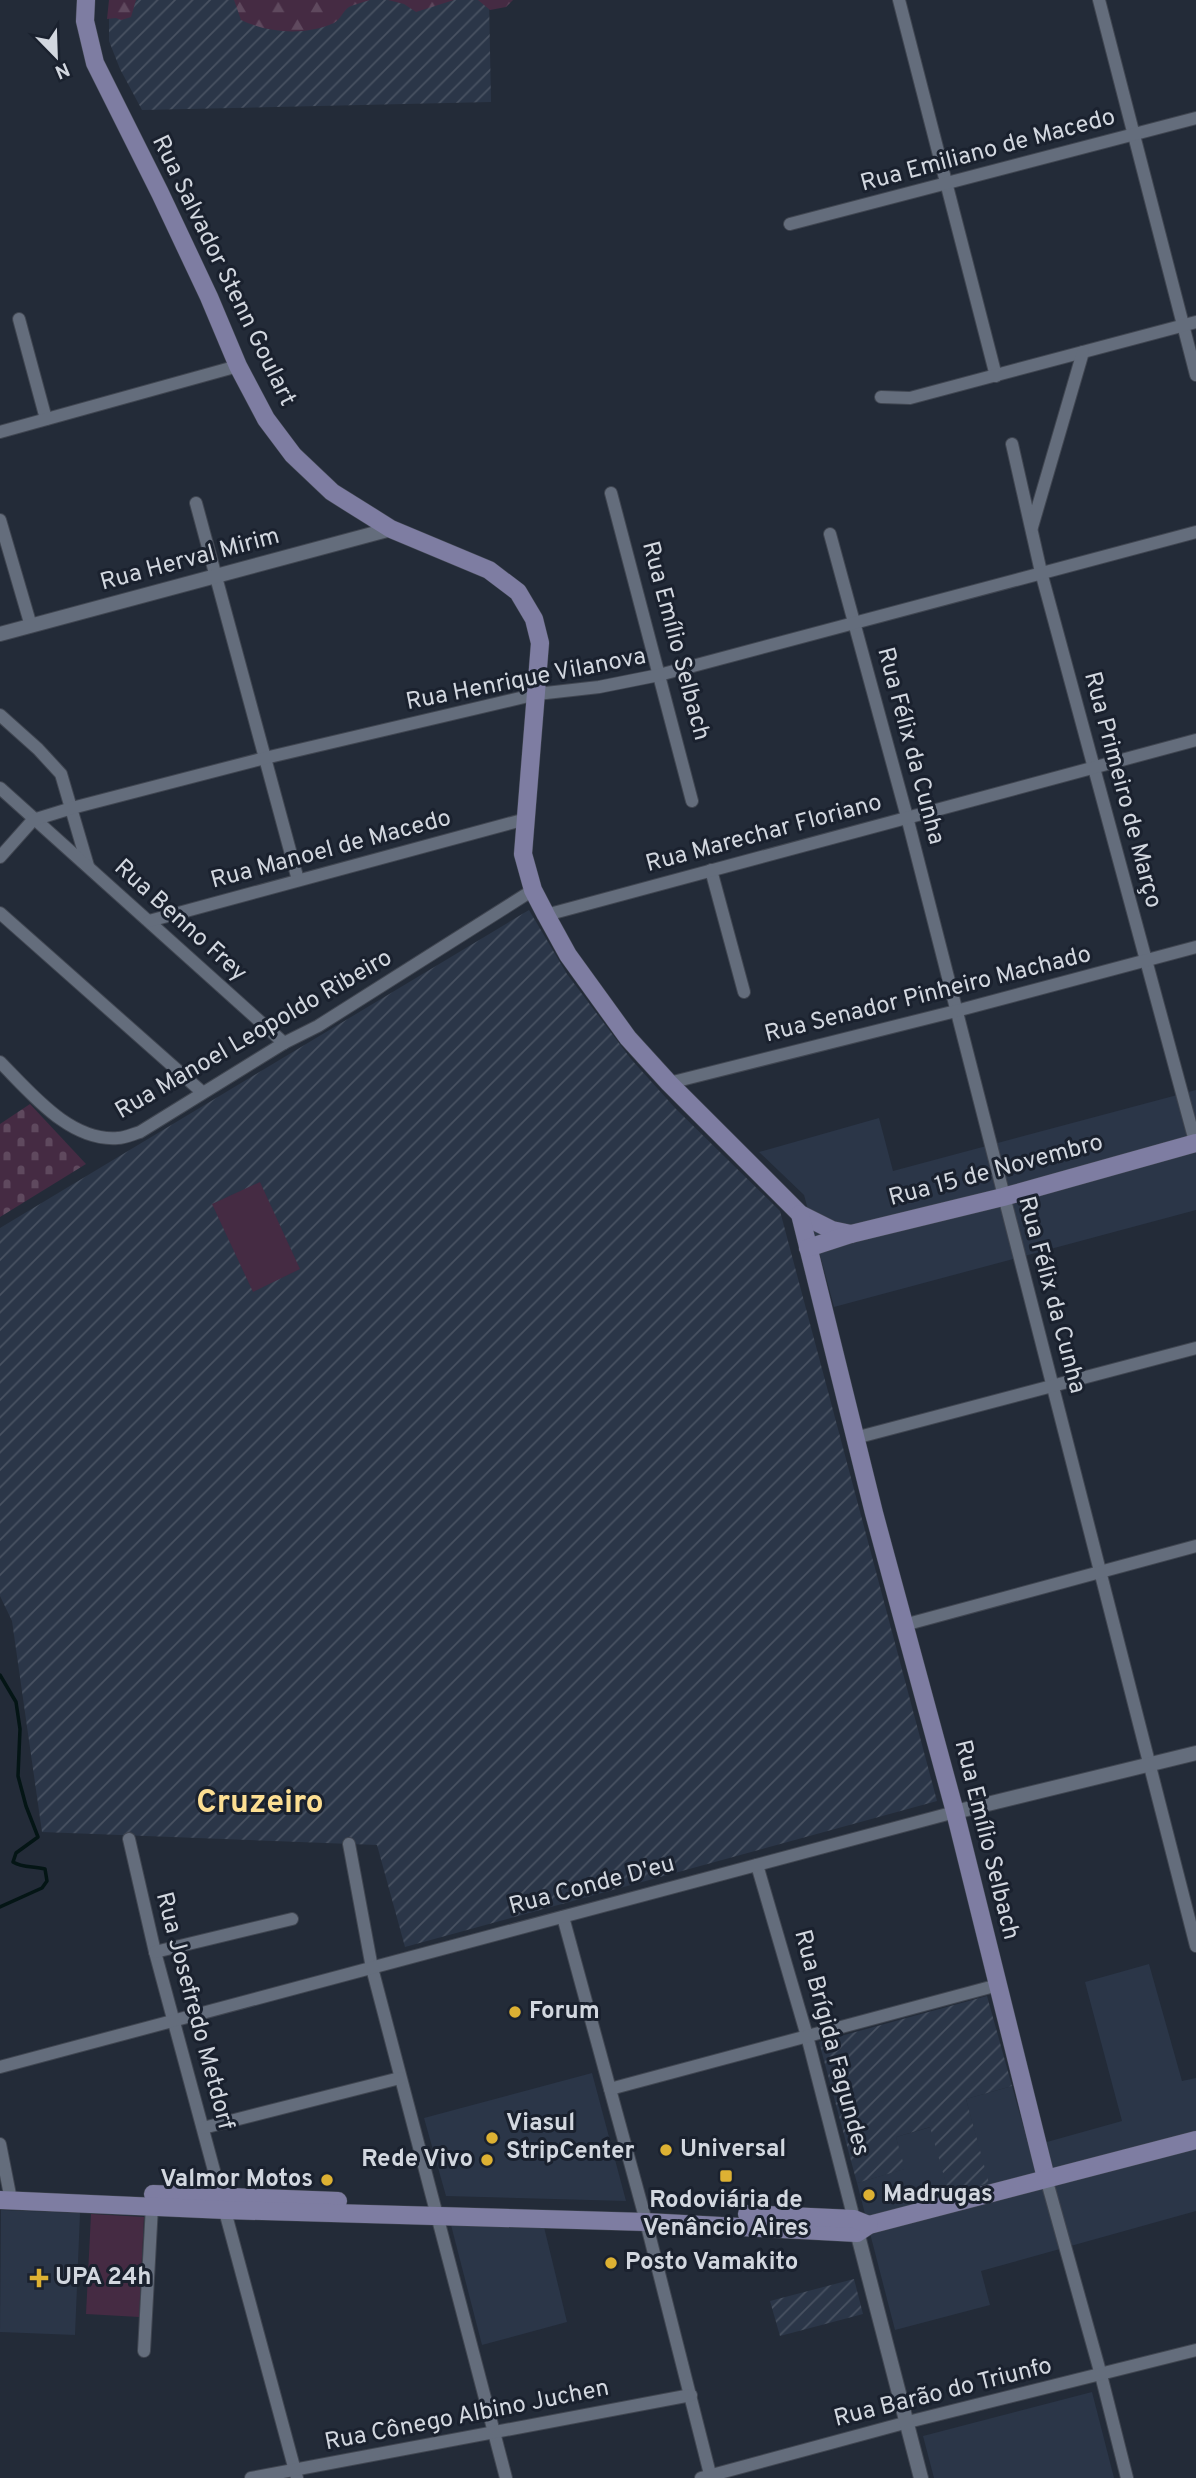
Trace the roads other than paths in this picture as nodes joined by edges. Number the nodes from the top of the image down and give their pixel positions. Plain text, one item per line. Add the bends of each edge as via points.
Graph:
1 (86, 0) edge
2 (899, 0) edge
3 (1100, 0) edge
4 (1196, 118) edge
5 (1134, 134) junction
6 (946, 182) junction
7 (790, 224) dead end
8 (19, 319) dead end
9 (1190, 324) edge
10 (1083, 352) junction
11 (238, 366) junction
12 (1196, 375) edge
13 (996, 376) junction
14 (881, 397) dead end
15 (46, 419) junction
16 (0, 432) edge
17 (1012, 444) dead end
18 (611, 493) dead end
19 (196, 503) dead end
20 (0, 520) edge
21 (1031, 529) junction
22 (391, 530) junction
23 (1196, 532) edge
24 (830, 534) dead end
25 (1041, 572) junction
26 (217, 577) junction
27 (856, 622) junction
28 (31, 626) junction
29 (0, 634) edge
30 (659, 675) junction
31 (537, 694) junction
32 (0, 715) edge
33 (1196, 740) edge
34 (265, 758) junction
35 (1094, 768) junction
36 (0, 788) edge
37 (692, 802) dead end
38 (72, 808) junction
39 (907, 817) junction
40 (526, 819) junction
41 (33, 820) junction
42 (0, 857) edge
43 (89, 867) junction
44 (711, 870) junction
45 (298, 880) junction
46 (533, 890) junction
47 (0, 913) edge
48 (546, 915) junction
49 (149, 921) junction
50 (1196, 947) edge
51 (1146, 960) junction
52 (744, 992) dead end
53 (956, 1011) junction
54 (284, 1043) junction
55 (0, 1062) edge
56 (669, 1083) junction
57 (202, 1092) junction
58 (1196, 1144) edge
59 (1003, 1197) junction
60 (800, 1214) junction
61 (851, 1234) junction
62 (808, 1248) junction
63 (1196, 1348) edge
64 (1052, 1385) junction
65 (855, 1438) junction
66 (1196, 1546) edge
67 (1101, 1571) junction
68 (904, 1625) junction
69 (1196, 1754) edge
70 (1151, 1765) junction
71 (956, 1812) junction
72 (129, 1839) dead end
73 (349, 1844) dead end
74 (758, 1865) junction
75 (563, 1917) junction
76 (292, 1919) dead end
77 (1196, 1946) edge
78 (155, 1952) junction
79 (372, 1968) junction
80 (998, 1985) junction
81 (174, 2021) junction
82 (807, 2036) junction
83 (0, 2067) edge
84 (400, 2078) junction
85 (610, 2089) junction
86 (203, 2128) junction
87 (1196, 2140) edge
88 (0, 2144) edge
89 (1046, 2178) junction
90 (7, 2196) edge
91 (114, 2199) junction
92 (223, 2203) junction
93 (152, 2206) junction
94 (436, 2210) junction
95 (645, 2216) junction
96 (860, 2226) junction
97 (1196, 2350) edge
98 (144, 2351) dead end
99 (1101, 2375) junction
100 (691, 2395) junction
101 (908, 2422) junction
102 (495, 2433) junction
103 (296, 2474) edge
104 (708, 2477) edge
105 (251, 2478) edge
106 (506, 2478) edge
107 (921, 2478) edge
108 (1127, 2478) edge

1 - 11 main road, Rua Salvador Stenn Goulart via 85,21 95,63
2 - 6 street
3 - 5 street
4 - 5 street, Rua Emiliano de Macedo
5 - 6 street, Rua Emiliano de Macedo
5 - 9 street
6 - 7 street, Rua Emiliano de Macedo
6 - 13 street
8 - 15 street
9 - 10 street
9 - 12 street
10 - 13 street
10 - 21 street
11 - 15 street
11 - 22 main road, Rua Salvador Stenn Goulart via 266,419 293,455 332,492
13 - 14 street via 910,398
15 - 16 street
17 - 21 street, Rua Primeiro de Março
18 - 30 street, Rua Emílio Selbach
19 - 26 street
20 - 28 street
21 - 25 street, Rua Primeiro de Março
22 - 26 street, Rua Herval Mirim
22 - 31 main road, Rua Salvador Stenn Goulart via 489,570 518,592 534,619 540,643
23 - 25 street, Rua Henrique Vilanova
24 - 27 street, Rua Félix da Cunha
25 - 27 street, Rua Henrique Vilanova
25 - 35 street, Rua Primeiro de Março
26 - 28 street, Rua Herval Mirim
26 - 34 street
27 - 30 street, Rua Henrique Vilanova
27 - 39 street, Rua Félix da Cunha
28 - 29 street, Rua Herval Mirim
30 - 31 street, Rua Henrique Vilanova
30 - 37 street, Rua Emílio Selbach
31 - 34 street, Rua Henrique Vilanova
31 - 40 main road, Rua Salvador Stenn Goulart
32 - 38 street, Rua Benno Frey via 61,774
33 - 35 street, Rua Marechar Floriano
34 - 38 street, Rua Henrique Vilanova
34 - 45 street
35 - 39 street, Rua Marechar Floriano
35 - 51 street, Rua Primeiro de Março
36 - 41 street
38 - 41 street, Rua Henrique Vilanova
38 - 43 street, Rua Benno Frey
39 - 44 street, Rua Marechar Floriano
39 - 53 street, Rua Félix da Cunha
40 - 45 street, Rua Manoel de Macedo
40 - 46 main road, Rua Salvador Stenn Goulart via 523,854
41 - 42 street
41 - 43 street
43 - 49 street, Rua Benno Frey
44 - 48 street, Rua Marechar Floriano
44 - 52 street
45 - 49 street, Rua Manoel de Macedo
46 - 48 main road, Rua Salvador Stenn Goulart
46 - 54 street, Rua Manoel Leopoldo Ribeiro
47 - 57 street
48 - 56 main road, Rua Salvador Stenn Goulart via 568,955 628,1038
49 - 54 street, Rua Benno Frey
50 - 51 street, Rua Senador Pinheiro Machado
51 - 53 street, Rua Senador Pinheiro Machado
51 - 58 street, Rua Primeiro de Março
53 - 56 street, Rua Senador Pinheiro Machado
53 - 59 street, Rua Félix da Cunha
54 - 57 street, Rua Manoel Leopoldo Ribeiro
55 - 57 street, Rua Manoel Leopoldo Ribeiro via 46,1107 72,1126 101,1138 139,1132
56 - 60 main road, Rua Salvador Stenn Goulart
58 - 59 main road, Rua 15 de Novembro
59 - 61 main road, Rua 15 de Novembro
59 - 64 street, Rua Félix da Cunha
60 - 61 main road
60 - 62 main road, Rua Emílio Selbach
61 - 62 main road, Rua 15 de Novembro
62 - 65 main road, Rua Emílio Selbach
63 - 64 street
64 - 65 street
64 - 67 street, Rua Félix da Cunha
65 - 68 main road, Rua Emílio Selbach
66 - 67 street
67 - 68 street
67 - 70 street, Rua Félix da Cunha
68 - 71 main road, Rua Emílio Selbach
69 - 70 street, Rua Conde D'eu
70 - 71 street, Rua Conde D'eu
70 - 77 street, Rua Félix da Cunha
71 - 74 street, Rua Conde D'eu
71 - 80 main road, Rua Emílio Selbach
72 - 78 street, Rua Josefredo Metdorf
73 - 79 street
74 - 75 street, Rua Conde D'eu
74 - 82 street, Rua Brígida Fagundes
75 - 79 street, Rua Conde D'eu
75 - 85 street
76 - 78 street
78 - 81 street, Rua Josefredo Metdorf
79 - 81 street, Rua Conde D'eu
79 - 84 street
80 - 82 street
80 - 89 main road, Rua Emílio Selbach
81 - 83 street, Rua Conde D'eu
81 - 86 street, Rua Josefredo Metdorf
82 - 85 street
82 - 96 street, Rua Brígida Fagundes
84 - 86 street
84 - 94 street
85 - 95 street
86 - 92 street, Rua Josefredo Metdorf
87 - 89 main road
88 - 90 street
89 - 96 main road
89 - 99 street, Rua Emílio Selbach
90 - 91 main road
90 - 91 main road via 53,2190
91 - 92 main road
91 - 93 main road
92 - 93 main road
92 - 94 main road
92 - 103 street, Rua Josefredo Metdorf
93 - 98 street
94 - 95 main road
94 - 102 street
95 - 96 main road
95 - 100 street
96 - 101 street, Rua Brígida Fagundes
97 - 99 street, Rua Barão do Triunfo
99 - 101 street, Rua Barão do Triunfo
99 - 108 street, Rua Emílio Selbach
100 - 102 street, Rua Cônego Albino Juchen
100 - 104 street
101 - 104 street, Rua Barão do Triunfo
101 - 107 street, Rua Brígida Fagundes
102 - 103 street, Rua Cônego Albino Juchen
102 - 106 street
103 - 105 street, Rua Cônego Albino Juchen

